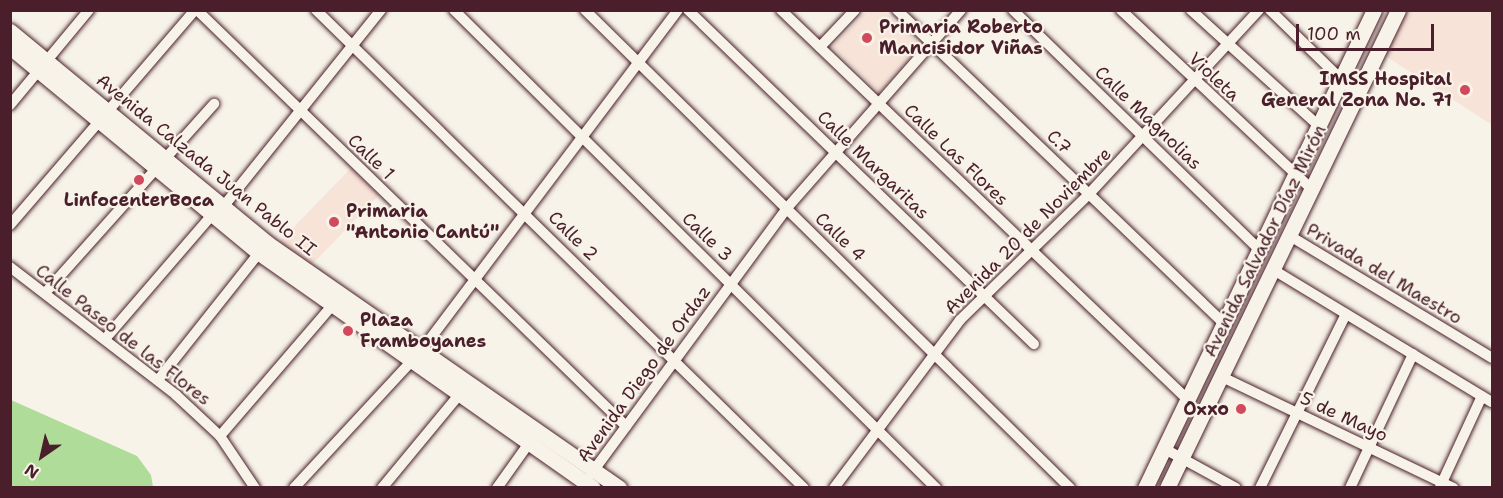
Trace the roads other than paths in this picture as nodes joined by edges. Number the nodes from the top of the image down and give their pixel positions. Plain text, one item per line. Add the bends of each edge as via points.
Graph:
1 (88, 10) edge
2 (196, 10) edge
3 (316, 10) edge
4 (381, 10) edge
5 (454, 10) edge
6 (585, 10) edge
7 (678, 10) edge
8 (688, 10) edge
9 (781, 10) edge
10 (855, 10) edge
11 (897, 10) edge
12 (961, 10) edge
13 (1013, 10) edge
14 (1121, 10) edge
15 (1191, 10) edge
16 (1259, 10) edge
17 (1270, 10) edge
18 (1374, 10) edge
19 (1398, 10) edge
20 (10, 30) edge
21 (932, 41) junction
22 (353, 44) junction
23 (1228, 45) junction
24 (10, 47) edge
25 (820, 47) junction
26 (639, 63) junction
27 (43, 66) junction
28 (1343, 78) junction
29 (1195, 82) junction
30 (1358, 96) junction
31 (878, 102) junction
32 (214, 104) dead end
33 (10, 105) edge
34 (301, 111) junction
35 (105, 117) junction
36 (1320, 128) junction
37 (1144, 137) junction
38 (582, 139) junction
39 (836, 152) junction
40 (161, 164) junction
41 (1297, 177) junction
42 (1313, 190) junction
43 (1089, 194) junction
44 (787, 208) junction
45 (218, 211) junction
46 (527, 214) junction
47 (10, 225) edge
48 (1290, 236) junction
49 (1032, 250) junction
50 (1260, 250) junction
51 (259, 253) junction
52 (10, 267) edge
53 (1272, 269) junction
54 (476, 282) junction
55 (731, 283) junction
56 (45, 293) junction
57 (984, 293) junction
58 (332, 306) junction
59 (1346, 314) junction
60 (1223, 323) junction
61 (105, 339) junction
62 (1034, 344) dead end
63 (935, 352) junction
64 (1413, 354) junction
65 (416, 356) junction
66 (1492, 358) edge
67 (675, 360) junction
68 (1220, 376) junction
69 (158, 380) junction
70 (459, 395) junction
71 (1482, 396) junction
72 (1186, 398) junction
73 (1492, 402) edge
74 (1298, 414) junction
75 (626, 426) junction
76 (878, 430) junction
77 (220, 436) junction
78 (533, 436) junction
79 (1163, 448) junction
80 (1369, 448) junction
81 (1181, 456) junction
82 (589, 482) edge
83 (1441, 485) edge
84 (255, 488) edge
85 (294, 488) edge
86 (382, 488) edge
87 (498, 488) edge
88 (619, 488) edge
89 (804, 488) edge
90 (834, 488) edge
91 (936, 488) edge
92 (1070, 488) edge
93 (1145, 488) edge
94 (1167, 488) edge
95 (1236, 488) edge
96 (1260, 488) edge
97 (1350, 488) edge
98 (1454, 488) edge

1 - 27 street
2 - 34 street, Calle 1
2 - 35 street
3 - 22 street, Calle 2
4 - 22 street
5 - 38 street, Calle 3
6 - 26 street, Calle 4
7 - 26 street
8 - 39 street, Calle Margaritas
9 - 25 street, Calle Las Flores
10 - 25 street
11 - 21 street, C.7
12 - 21 street, Avenida Diego de Ordaz
13 - 37 street, Calle Magnolias
14 - 29 street, Violeta
15 - 23 street
16 - 23 street, Avenida 20 de Noviembre
17 - 28 street
18 - 28 main road, Avenida Salvador Díaz Mirón
19 - 30 main road, Avenida Salvador Díaz Mirón
20 - 27 main road, Avenida Calzada Juan Pablo II
21 - 31 street, Avenida Diego de Ordaz
21 - 43 street, C.7
22 - 34 street
22 - 46 street, Calle 2
23 - 29 street, Avenida 20 de Noviembre
23 - 36 street
24 - 27 main road, Avenida Calzada Juan Pablo II
25 - 31 street, Calle Las Flores
26 - 38 street
26 - 44 street, Calle 4
27 - 33 street
27 - 35 main road, Avenida Calzada Juan Pablo II
28 - 30 street
28 - 36 main road, Avenida Salvador Díaz Mirón
29 - 37 street, Avenida 20 de Noviembre
29 - 41 street, Violeta
30 - 42 main road, Avenida Salvador Díaz Mirón
31 - 39 street, Avenida Diego de Ordaz
31 - 49 street, Calle Las Flores
32 - 40 street
34 - 45 street
34 - 54 street, Calle 1
35 - 40 main road, Avenida Calzada Juan Pablo II
35 - 47 street
36 - 41 main road, Avenida Salvador Díaz Mirón
37 - 43 street, Avenida 20 de Noviembre
37 - 50 street, Calle Magnolias
38 - 46 street
38 - 55 street, Calle 3
39 - 44 street, Avenida Diego de Ordaz
39 - 57 street, Calle Margaritas
40 - 45 main road, Avenida Calzada Juan Pablo II
40 - 56 street
41 - 42 street, Violeta
41 - 50 main road, Avenida Salvador Díaz Mirón
42 - 48 main road, Avenida Salvador Díaz Mirón
43 - 49 street, Avenida 20 de Noviembre
43 - 60 street, C.7
44 - 55 street, Avenida Diego de Ordaz
44 - 63 street, Calle 4
45 - 51 main road, Avenida Calzada Juan Pablo II
45 - 61 street
45 - 65 main road, Avenida Calzada Juan Pablo II
46 - 54 street
46 - 67 street, Calle 2
48 - 53 main road, Avenida Salvador Díaz Mirón
48 - 66 street, Privada del Maestro
49 - 57 street, Avenida 20 de Noviembre
49 - 72 street, Calle Las Flores
50 - 60 main road, Avenida Salvador Díaz Mirón
51 - 58 main road, Avenida Calzada Juan Pablo II
51 - 69 street
52 - 56 street, Calle Paseo de las Flores
53 - 59 street
53 - 68 main road, Avenida Salvador Díaz Mirón
54 - 65 street
54 - 75 street, Calle 1
55 - 67 street, Avenida Diego de Ordaz
55 - 76 street, Calle 3
56 - 61 street, Calle Paseo de las Flores
57 - 62 street, Calle Margaritas
57 - 63 street, Avenida 20 de Noviembre
58 - 65 main road, Avenida Calzada Juan Pablo II
58 - 77 street
59 - 64 street
59 - 74 street
60 - 72 main road, Avenida Salvador Díaz Mirón
61 - 69 street, Calle Paseo de las Flores
63 - 76 street, Avenida 20 de Noviembre
63 - 92 street, Calle 4
64 - 71 street
64 - 80 street
65 - 70 main road, Avenida Calzada Juan Pablo II
65 - 78 main road, Avenida Calzada Juan Pablo II
65 - 85 street
67 - 75 street, Avenida Diego de Ordaz
67 - 89 street, Calle 2
68 - 74 street, 5 de Mayo
68 - 81 main road, Avenida Salvador Díaz Mirón
69 - 77 street, Calle Paseo de las Flores
70 - 78 main road, Avenida Calzada Juan Pablo II
70 - 86 street
71 - 73 street
71 - 83 street
72 - 79 main road, Avenida Salvador Díaz Mirón
74 - 80 street, 5 de Mayo
74 - 96 street
75 - 82 street, Avenida Diego de Ordaz
76 - 90 street, Avenida 20 de Noviembre
76 - 91 street, Calle 3
77 - 84 street, Calle Paseo de las Flores
78 - 82 main road, Avenida Calzada Juan Pablo II
78 - 87 street
79 - 81 street
79 - 93 main road, Avenida Salvador Díaz Mirón
80 - 83 street, 5 de Mayo
80 - 97 street
81 - 94 main road, Avenida Salvador Díaz Mirón
81 - 95 street
82 - 88 main road, Avenida Calzada Juan Pablo II
83 - 98 street, 5 de Mayo

